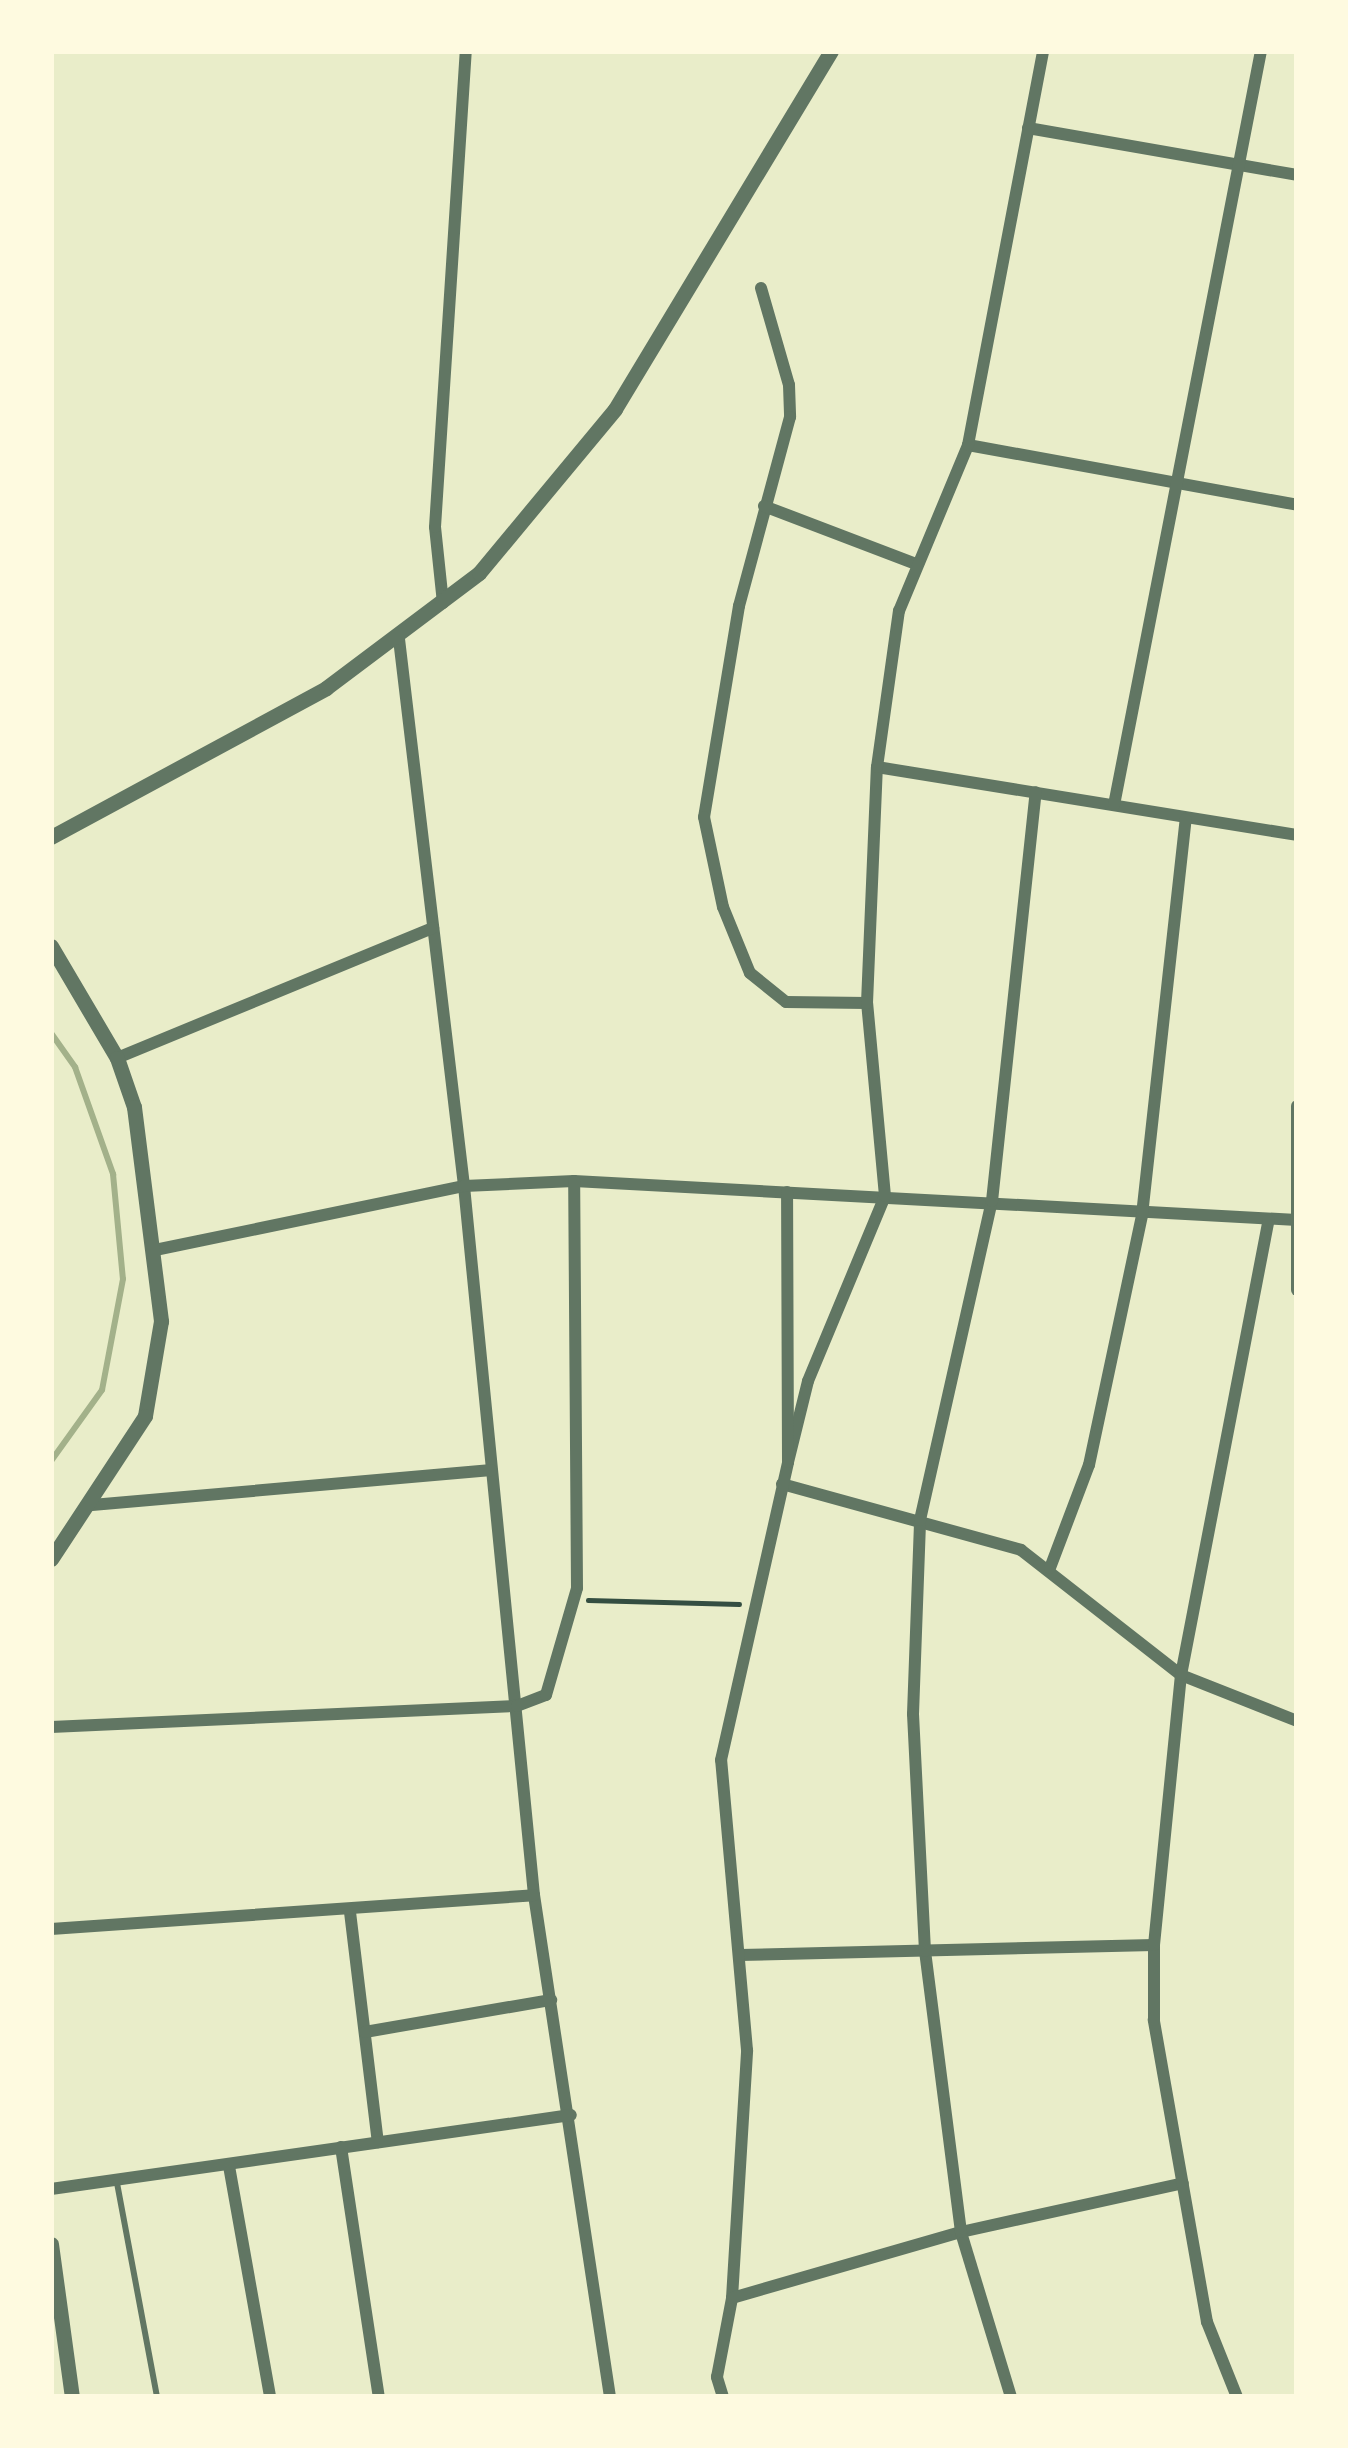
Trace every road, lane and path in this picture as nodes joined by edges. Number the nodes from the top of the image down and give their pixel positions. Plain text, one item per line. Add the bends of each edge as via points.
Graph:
1 (466, 51) edge
2 (831, 51) edge
3 (1043, 51) edge
4 (1261, 51) edge
5 (1028, 128) junction
6 (1236, 166) junction
7 (1297, 175) edge
8 (761, 288) dead end
9 (968, 445) junction
10 (1174, 481) junction
11 (1297, 505) edge
12 (764, 506) junction
13 (916, 563) junction
14 (443, 603) junction
15 (399, 639) junction
16 (877, 767) junction
17 (1036, 792) junction
18 (1114, 805) junction
19 (1186, 819) junction
20 (1297, 835) edge
21 (51, 837) edge
22 (434, 928) junction
23 (51, 946) edge
24 (867, 1003) junction
25 (117, 1058) junction
26 (1297, 1106) edge
27 (574, 1181) junction
28 (464, 1186) junction
29 (787, 1192) junction
30 (885, 1196) junction
31 (992, 1201) junction
32 (1142, 1215) junction
33 (1269, 1220) junction
34 (1294, 1221) edge
35 (155, 1250) junction
36 (1297, 1290) edge
37 (788, 1462) junction
38 (491, 1470) junction
39 (782, 1484) junction
40 (92, 1504) junction
41 (920, 1520) junction
42 (51, 1558) edge
43 (1050, 1568) junction
44 (576, 1599) junction
45 (750, 1604) junction
46 (1181, 1675) junction
47 (517, 1706) junction
48 (1297, 1721) edge
49 (51, 1727) edge
50 (534, 1895) junction
51 (350, 1912) junction
52 (51, 1929) edge
53 (1154, 1945) junction
54 (926, 1951) junction
55 (740, 1955) junction
56 (551, 2000) junction
57 (365, 2032) junction
58 (571, 2115) junction
59 (378, 2142) junction
60 (341, 2147) junction
61 (229, 2166) junction
62 (1183, 2182) junction
63 (117, 2183) junction
64 (51, 2189) edge
65 (962, 2233) junction
66 (51, 2244) edge
67 (731, 2298) junction
68 (72, 2397) edge
69 (157, 2397) edge
70 (270, 2397) edge
71 (379, 2397) edge
72 (610, 2397) edge
73 (723, 2397) edge
74 (1011, 2397) edge
75 (1237, 2397) edge

1 - 14 street via 435,527
2 - 14 street via 615,410 546,500
3 - 5 street
4 - 6 street
5 - 6 street
5 - 9 street
6 - 7 street
6 - 10 street
8 - 12 street via 791,400
9 - 10 street
9 - 13 street
10 - 11 street
10 - 18 street
12 - 13 street
12 - 24 street via 705,782 722,907 750,974 786,1002
13 - 16 street via 899,611
14 - 15 street
15 - 21 street via 269,723
15 - 22 street
16 - 17 street
16 - 24 street
17 - 18 street
17 - 31 street
18 - 19 street
19 - 20 street
19 - 32 street
22 - 25 street
22 - 28 street
23 - 25 street
24 - 30 street
25 - 35 street via 146,1154
26 - 34 street
27 - 28 street
27 - 29 street
27 - 44 street
28 - 35 street
28 - 38 street
29 - 30 street
29 - 37 street
30 - 31 street
30 - 37 street via 808,1381
31 - 32 street
31 - 41 street
32 - 33 street
32 - 43 street via 1089,1465
33 - 34 street
33 - 46 street
34 - 36 street
35 - 40 street via 155,1383 129,1448
37 - 39 street
38 - 40 street
38 - 47 street
39 - 41 street
39 - 45 street
40 - 42 street
41 - 43 street via 1021,1550
41 - 54 street via 913,1714
43 - 46 street
44 - 45 path
44 - 47 street via 552,1686
45 - 55 street via 722,1760
46 - 48 street
46 - 53 street
47 - 49 street
47 - 50 street
50 - 51 street
50 - 56 street
51 - 52 street
51 - 57 street
53 - 54 street
53 - 62 street via 1154,2020
54 - 55 street
54 - 65 street
55 - 67 street via 746,2157
56 - 57 street
56 - 58 street
57 - 59 street
58 - 59 street
58 - 72 street
59 - 60 street
60 - 61 street
60 - 71 street
61 - 63 street
61 - 70 street
62 - 65 street
62 - 75 street via 1207,2322
63 - 64 street
63 - 69 lane
65 - 67 street
65 - 74 street
66 - 68 street
67 - 73 street via 717,2378

